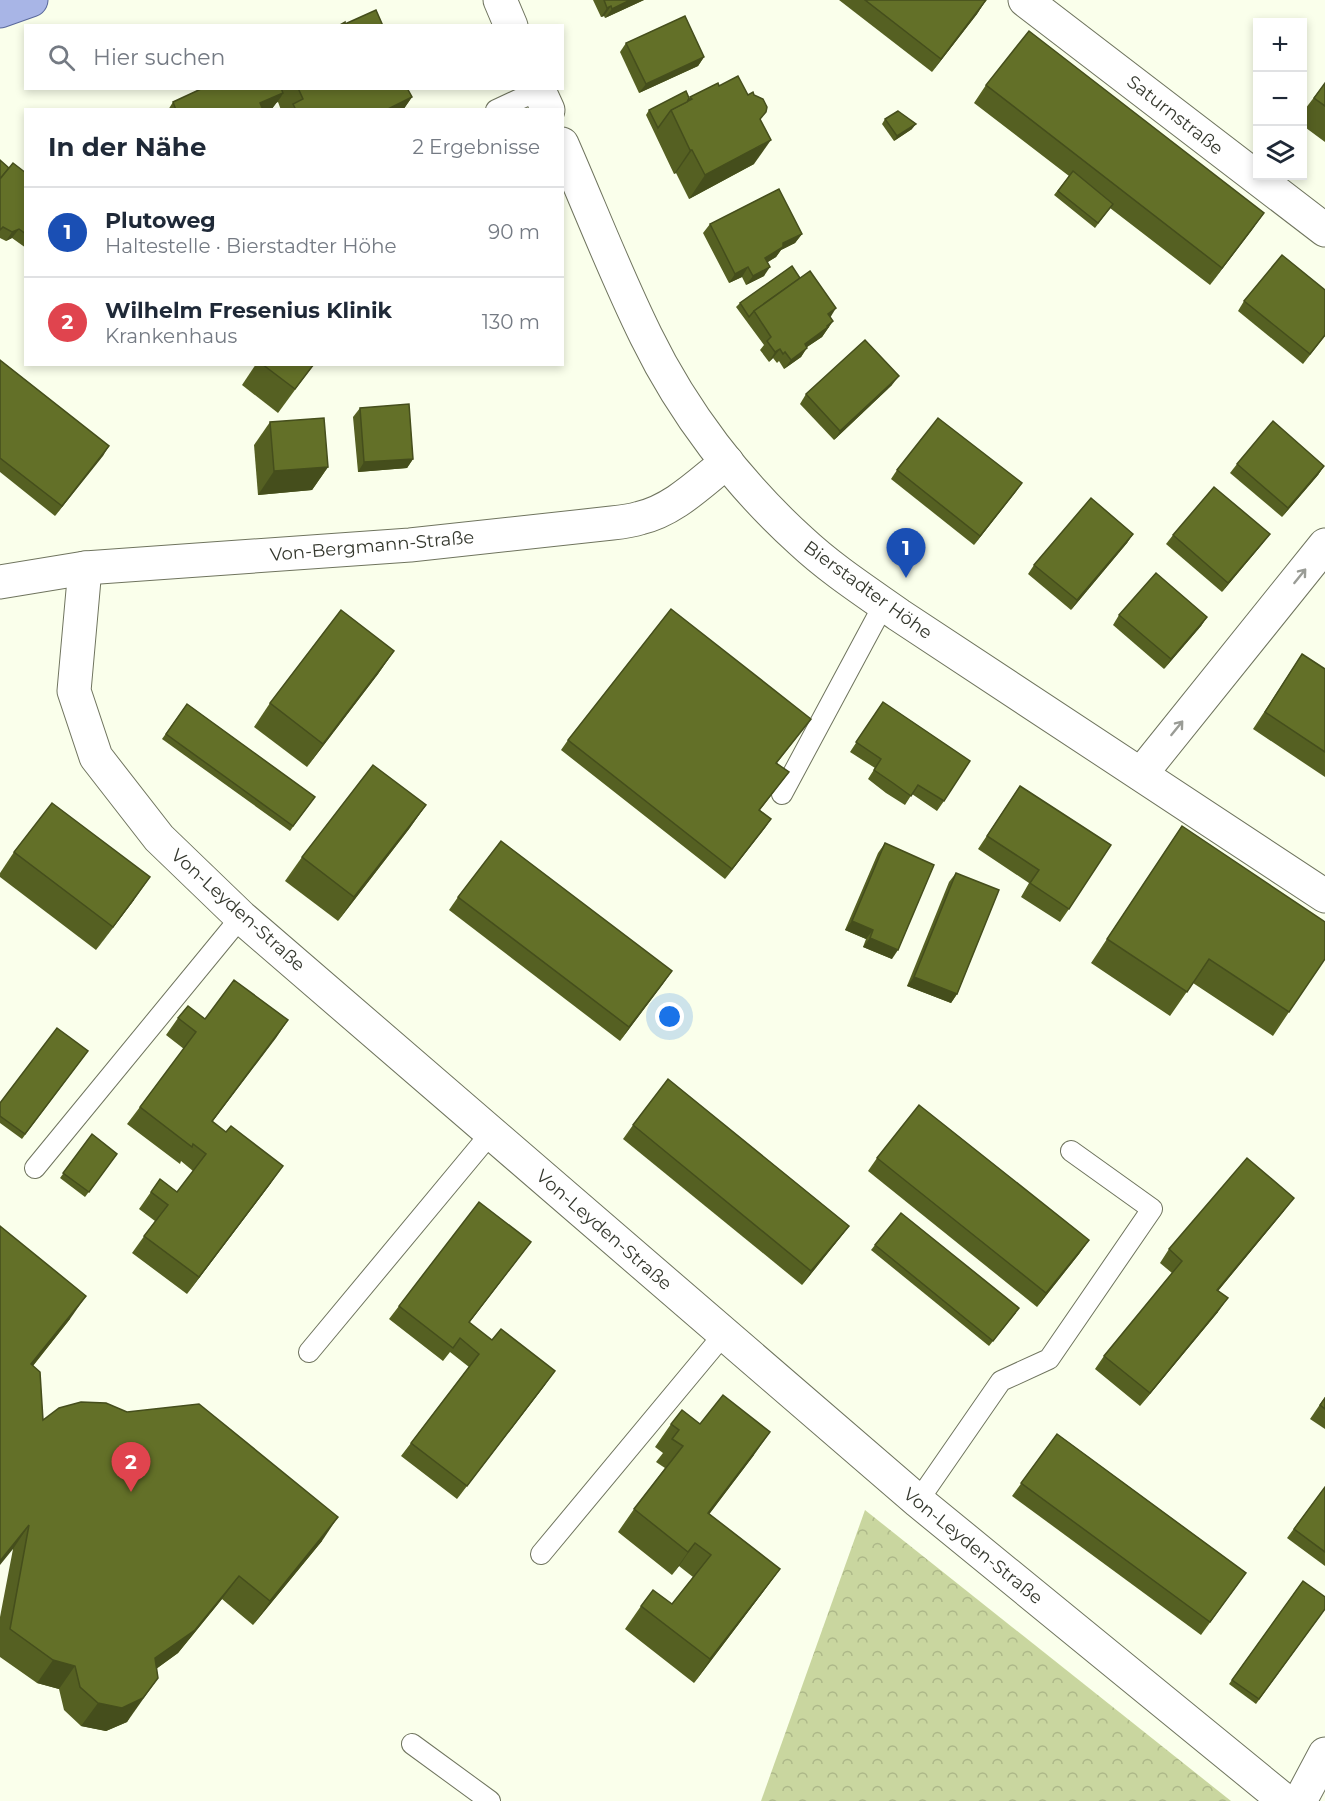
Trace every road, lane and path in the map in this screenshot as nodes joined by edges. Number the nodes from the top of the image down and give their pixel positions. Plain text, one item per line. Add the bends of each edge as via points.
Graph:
1 (31, 0) edge
2 (500, 0) edge
3 (1025, 0) edge
4 (0, 11) edge
5 (510, 24) edge
6 (542, 96) edge
7 (503, 108) edge
8 (564, 149) edge
9 (1325, 231) edge
10 (727, 462) junction
11 (1325, 545) edge
12 (85, 568) junction
13 (0, 582) edge
14 (884, 604) junction
15 (1141, 774) junction
16 (782, 794) edge
17 (1325, 896) edge
18 (241, 917) junction
19 (491, 1133) junction
20 (1071, 1151) dead end
21 (35, 1168) dead end
22 (724, 1334) junction
23 (309, 1352) dead end
24 (918, 1501) junction
25 (541, 1554) dead end
26 (412, 1744) dead end
27 (1325, 1754) edge
28 (490, 1801) edge
29 (1285, 1801) edge
30 (1300, 1801) edge

1 - 4 main road
2 - 5 street
3 - 9 street, Saturnstraße
6 - 7 lane
8 - 10 street, Bierstadter Höhe via 646,336 687,408
10 - 12 street, Von-Bergmann-Straße via 661,510 612,523 411,545
10 - 14 street, Bierstadter Höhe via 802,543
15 -> 11 street
12 - 13 street, Von-Bergmann-Straße
12 - 18 street, Von-Leyden-Straße via 74,691 96,757 159,838
14 - 15 street, Bierstadter Höhe
14 - 16 lane
15 - 17 street, Bierstadter Höhe
18 - 19 street, Von-Leyden-Straße
18 - 21 lane
19 - 22 street, Von-Leyden-Straße
19 - 23 lane
20 - 24 lane via 1152,1209 1050,1359 1001,1381
22 - 24 street, Von-Leyden-Straße
22 - 25 lane
24 - 29 street, Von-Leyden-Straße
26 - 28 lane
27 - 30 street

